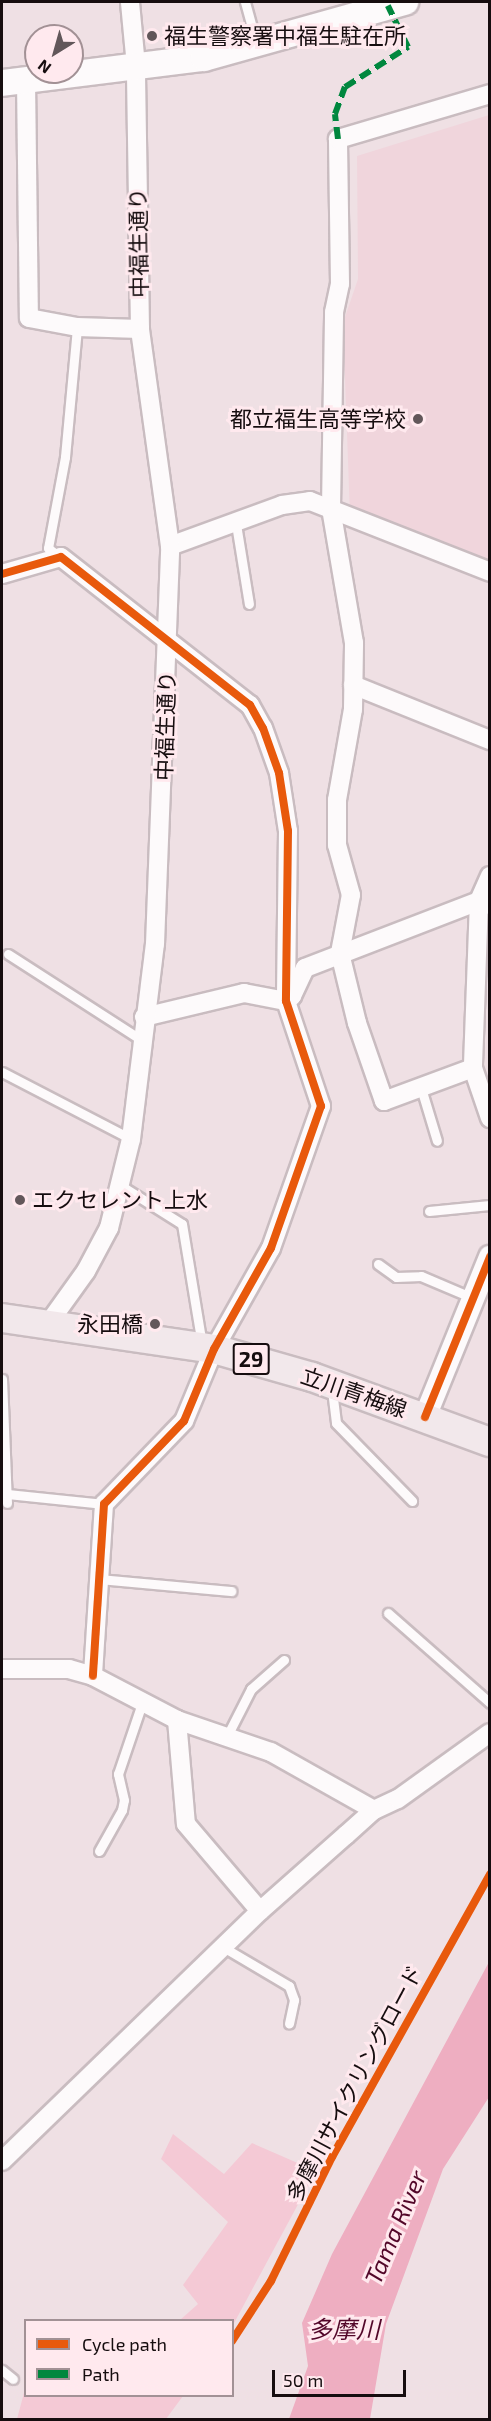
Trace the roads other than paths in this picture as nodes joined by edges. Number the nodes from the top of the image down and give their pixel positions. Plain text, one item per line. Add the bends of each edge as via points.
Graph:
1 (130, 2) edge
2 (245, 2) edge
3 (401, 2) edge
4 (256, 44) junction
5 (136, 66) junction
6 (14, 82) edge
7 (489, 94) edge
8 (77, 327) junction
9 (140, 329) junction
10 (331, 508) junction
11 (236, 524) junction
12 (170, 546) junction
13 (61, 557) junction
14 (489, 572) edge
15 (2, 574) edge
16 (249, 604) dead end
17 (168, 641) junction
18 (353, 685) junction
19 (489, 740) edge
20 (489, 876) edge
21 (484, 903) edge
22 (340, 953) junction
23 (8, 954) dead end
24 (286, 1001) junction
25 (144, 1017) junction
26 (141, 1039) junction
27 (472, 1068) junction
28 (2, 1072) edge
29 (421, 1088) junction
30 (489, 1118) edge
31 (131, 1139) junction
32 (437, 1141) dead end
33 (120, 1185) junction
34 (489, 1205) edge
35 (429, 1211) dead end
36 (489, 1257) edge
37 (378, 1264) dead end
38 (472, 1298) junction
39 (2, 1318) edge
40 (48, 1324) junction
41 (209, 1348) junction
42 (2, 1379) edge
43 (331, 1383) junction
44 (425, 1417) junction
45 (489, 1442) edge
46 (412, 1501) dead end
47 (104, 1504) junction
48 (98, 1579) junction
49 (231, 1591) dead end
50 (388, 1613) dead end
51 (284, 1660) dead end
52 (2, 1669) edge
53 (93, 1676) junction
54 (142, 1703) junction
55 (489, 1703) edge
56 (177, 1720) junction
57 (489, 1733) edge
58 (226, 1738) junction
59 (374, 1810) junction
60 (99, 1851) dead end
61 (260, 1911) junction
62 (223, 1947) junction
63 (289, 2023) dead end
64 (2, 2161) edge
65 (2, 2370) edge
66 (12, 2379) dead end

1 - 5 street, 中福生通り
2 - 4 lane
3 - 4 main road
4 - 5 main road via 204,58
5 - 6 main road
5 - 9 street, 中福生通り
6 - 8 street via 29,318
7 - 10 street via 338,139 340,284 334,312
8 - 9 street
8 - 13 lane via 65,457 48,548
9 - 12 street, 中福生通り
10 - 11 street via 310,501 282,505
10 - 14 street
10 - 18 street via 350,610
11 - 12 street
11 - 16 lane
12 - 17 street, 中福生通り
13 - 15 street
13 - 17 street
17 - 24 street via 249,705 263,728 279,773 288,831
17 - 25 street, 中福生通り via 154,944
18 - 19 street
18 - 22 street via 349,747 337,800 337,846 351,895
20 - 21 street
21 - 22 street
21 - 27 street
22 - 24 street via 305,968
22 - 29 street via 357,1023 384,1101
23 - 26 lane
24 - 25 street via 244,993
24 - 41 street via 321,1106 320,1116 271,1248
25 - 26 street, 中福生通り
26 - 31 street, 中福生通り
27 - 29 street
27 - 30 street
28 - 31 lane
29 - 32 lane
31 - 33 street, 中福生通り
33 - 40 street, 中福生通り via 109,1228 86,1271
33 - 41 lane via 182,1224
34 - 35 lane
36 - 38 street
37 - 38 lane via 396,1277 421,1276
38 - 44 street
39 - 40 main road, 立川青梅線 / 29
40 - 41 main road, 立川青梅線 / 29
41 - 43 main road, 立川青梅線 / 29
41 - 47 street via 184,1420
42 - 47 lane via 7,1498
43 - 44 main road, 立川青梅線 / 29
43 - 46 lane via 336,1423
44 - 45 main road, 立川青梅線 / 29
47 - 48 street
48 - 49 lane
48 - 53 street
50 - 55 lane
51 - 58 lane via 251,1689
52 - 53 street via 69,1669
53 - 54 street
54 - 56 street
54 - 60 lane via 118,1774 124,1800 122,1810
56 - 58 street
56 - 61 street via 186,1824
57 - 59 street via 398,1799
58 - 59 street via 271,1752
59 - 61 street
61 - 62 street
62 - 63 lane via 289,1986 294,2000
62 - 64 street
65 - 66 lane

